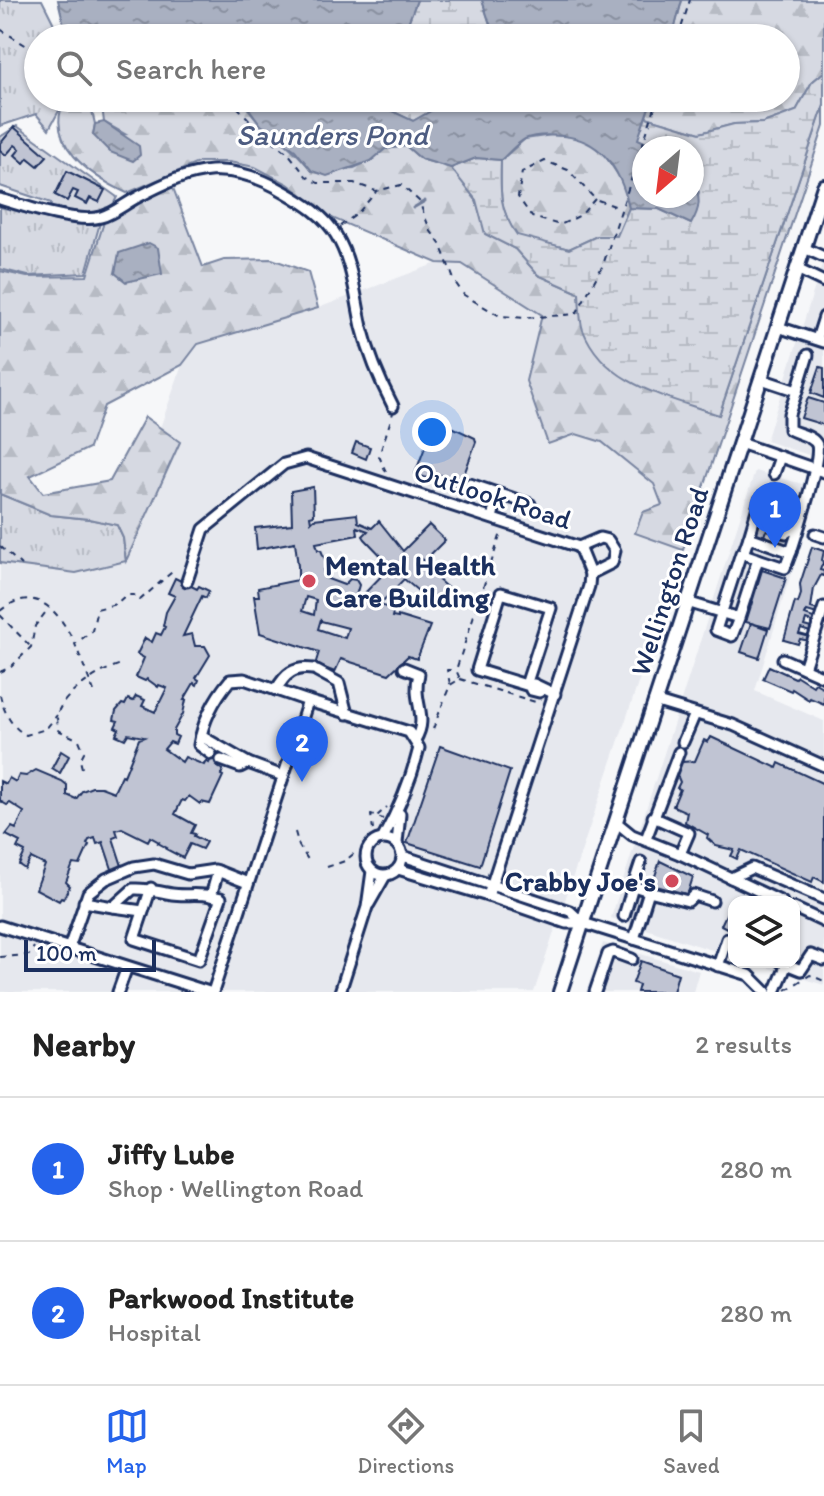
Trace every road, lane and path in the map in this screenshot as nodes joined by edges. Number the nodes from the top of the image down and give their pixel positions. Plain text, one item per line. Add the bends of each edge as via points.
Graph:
1 (690, 0) edge
2 (682, 24) edge
3 (0, 29) edge
4 (24, 44) edge
5 (242, 112) edge
6 (653, 112) edge
7 (824, 186) edge
8 (376, 191) junction
9 (0, 199) edge
10 (595, 199) junction
11 (621, 208) junction
12 (334, 230) junction
13 (804, 248) junction
14 (824, 257) edge
15 (797, 269) junction
16 (824, 282) edge
17 (824, 317) edge
18 (778, 327) junction
19 (820, 340) edge
20 (808, 355) dead end
21 (761, 379) junction
22 (797, 391) junction
23 (394, 407) joint
24 (740, 443) junction
25 (780, 457) junction
26 (819, 471) edge
27 (386, 472) dead end
28 (774, 474) dead end
29 (470, 484) dead end
30 (498, 494) junction
31 (766, 502) dead end
32 (530, 504) dead end
33 (781, 506) dead end
34 (802, 514) junction
35 (492, 518) junction
36 (779, 527) tunnel mouth
37 (793, 532) junction
38 (501, 533) dead end
39 (756, 542) junction
40 (0, 546) edge
41 (579, 547) junction
42 (791, 552) junction
43 (743, 554) junction
44 (758, 559) junction
45 (21, 565) dead end
46 (172, 572) dead end
47 (590, 574) junction
48 (187, 581) dead end
49 (687, 602) junction
50 (50, 607) junction
51 (824, 607) edge
52 (722, 612) junction
53 (0, 613) edge
54 (739, 618) junction
55 (75, 644) junction
56 (31, 647) junction
57 (783, 659) dead end
58 (122, 664) dead end
59 (404, 668) dead end
60 (804, 668) junction
61 (456, 670) junction
62 (0, 672) edge
63 (824, 677) edge
64 (460, 679) junction
65 (89, 680) junction
66 (450, 685) junction
67 (528, 685) junction
68 (276, 690) junction
69 (94, 692) dead end
70 (555, 694) junction
71 (0, 695) edge
72 (308, 701) junction
73 (654, 701) junction
74 (539, 703) dead end
75 (57, 714) junction
76 (347, 714) junction
77 (695, 714) junction
78 (433, 729) dead end
79 (201, 736) junction
80 (415, 740) junction
81 (211, 754) dead end
82 (221, 760) dead end
83 (248, 763) junction
84 (824, 766) edge
85 (82, 768) dead end
86 (283, 776) junction
87 (388, 807) dead end
88 (400, 807) junction
89 (376, 817) junction
90 (653, 817) junction
91 (384, 819) dead end
92 (616, 822) junction
93 (373, 830) dead end
94 (295, 832) dead end
95 (383, 838) junction
96 (646, 839) junction
97 (397, 843) junction
98 (357, 851) dead end
99 (680, 854) junction
100 (403, 856) junction
101 (309, 861) dead end
102 (641, 862) dead end
103 (327, 867) dead end
104 (398, 869) junction
105 (218, 871) junction
106 (372, 871) junction
107 (385, 876) junction
108 (731, 878) junction
109 (248, 883) junction
110 (492, 883) junction
111 (633, 886) junction
112 (151, 888) junction
113 (649, 891) junction
114 (211, 896) junction
115 (488, 896) junction
116 (769, 896) edge
117 (824, 899) edge
118 (712, 901) dead end
119 (84, 902) junction
120 (113, 907) junction
121 (367, 907) junction
122 (143, 911) junction
123 (800, 911) edge
124 (624, 916) dead end
125 (824, 922) edge
126 (583, 923) junction
127 (0, 926) edge
128 (634, 939) junction
129 (728, 940) edge
130 (36, 945) dead end
131 (69, 948) junction
132 (0, 957) edge
133 (632, 959) dead end
134 (824, 960) edge
135 (718, 966) junction
136 (127, 967) junction
137 (782, 968) edge
138 (796, 968) edge
139 (824, 981) edge
140 (118, 992) edge
141 (211, 992) edge
142 (340, 992) edge
143 (560, 992) edge
144 (595, 992) edge
145 (766, 992) edge
146 (775, 992) edge
147 (782, 992) edge

1 - 2 path
3 - 4 path
5 - 8 path via 306,176 318,183 354,183
6 - 11 path
7 - 13 main road, Wellington Road
8 - 11 path via 401,185 419,201 464,295 500,316 525,318 576,314 603,265
8 - 12 path
9 - 12 street via 55,215 99,218 172,179 226,170 265,180
10 - 10 path via 568,170 545,161 522,172 518,197 532,217 560,225 581,215
10 - 11 path
12 - 23 street via 347,257 370,356
13 - 14 street
13 - 15 main road, Wellington Road
15 - 16 street
15 - 18 main road, Wellington Road
17 - 19 street
18 - 19 street
18 - 21 main road, Wellington Road
20 - 22 street
21 - 22 street
21 - 24 main road, Wellington Road
22 - 26 street via 789,427 815,441
23 - 27 path via 379,456
24 - 25 street
24 - 49 main road, Wellington Road
25 - 26 street
25 - 28 street
26 - 34 street
29 - 30 street
30 - 32 street
30 - 35 street
31 - 39 street via 760,500
33 - 34 street
34 - 37 street
35 - 41 street, Outlook Road
35 - 48 street, Outlook Road via 306,458 284,464 204,529
36 - 37 street via 789,526
37 - 42 street
38 - 61 path
39 - 42 street
39 - 43 street
40 - 45 path
41 - 47 street, Outlook Road
41 - 47 street via 600,538 615,551 612,563
42 - 44 street via 785,568
43 - 44 street
43 - 52 street
44 - 54 street
46 - 55 path via 140,600 126,595 97,609 92,631
47 - 70 street
49 - 52 street
49 - 73 main road, Wellington Road
50 - 53 path via 24,598
50 - 55 path
50 - 56 path via 35,626
51 - 60 street
52 - 54 street
52 - 54 street via 716,630 732,636
53 - 56 path
55 - 65 path
56 - 62 path
57 - 60 street
58 - 65 path
59 - 80 street via 419,674 415,688 422,726
60 - 63 street
61 - 64 path
61 - 66 path via 447,670
64 - 66 path
64 - 74 path
65 - 69 path
65 - 75 path
66 - 78 path
67 - 67 street via 477,670 501,593 551,608
67 - 70 street
68 - 72 street
68 - 76 street via 286,674 315,670 339,683
68 - 79 street via 230,680
70 - 110 street
71 - 75 path via 10,720 26,735 46,729
72 - 76 street
72 - 86 street
73 - 77 street
73 - 92 main road, Wellington Road
75 - 85 path via 58,730 79,740
76 - 80 street via 409,732
77 - 84 street via 733,725
77 - 90 street
79 - 81 street via 199,745
79 - 83 street
80 - 88 street via 419,748
82 - 83 street via 240,767
83 - 86 street
86 - 109 street
87 - 89 path
88 - 95 street
88 - 97 street
89 - 91 path
89 - 93 path via 371,815
90 - 96 street
90 - 99 street via 689,833
92 - 96 street
92 - 126 main road, Wellington Road
94 - 101 path
95 - 97 street
95 - 106 street via 366,851
96 - 99 street
97 - 100 street
98 - 103 path
99 - 108 street
100 - 104 street
100 - 110 street
102 - 111 street
104 - 107 street
104 - 115 street
105 - 109 street
105 - 114 street
105 - 119 street via 188,874 154,864 134,867 106,879
106 - 107 street
106 - 121 street
107 - 121 street
108 - 116 street
108 - 117 street via 752,868
109 - 141 street
110 - 115 street
110 - 126 street via 570,911
111 - 113 street
111 - 124 street
112 - 114 street
112 - 120 street via 133,889
112 - 122 street
113 - 118 street
113 - 128 street
114 - 122 street via 221,898 199,960 134,939
115 - 126 street via 566,923
119 - 120 street
119 - 131 street
120 - 122 street
121 - 142 street
123 - 125 street
126 - 128 street
126 - 143 main road, Wellington Road
127 - 131 street
128 - 135 street
129 - 135 street
130 - 132 path via 29,955
131 - 136 street
133 - 144 street via 608,954
134 - 138 street via 811,955 801,970
135 - 145 street via 749,975
136 - 140 street
136 - 141 street
137 - 146 street
139 - 147 path via 810,975

